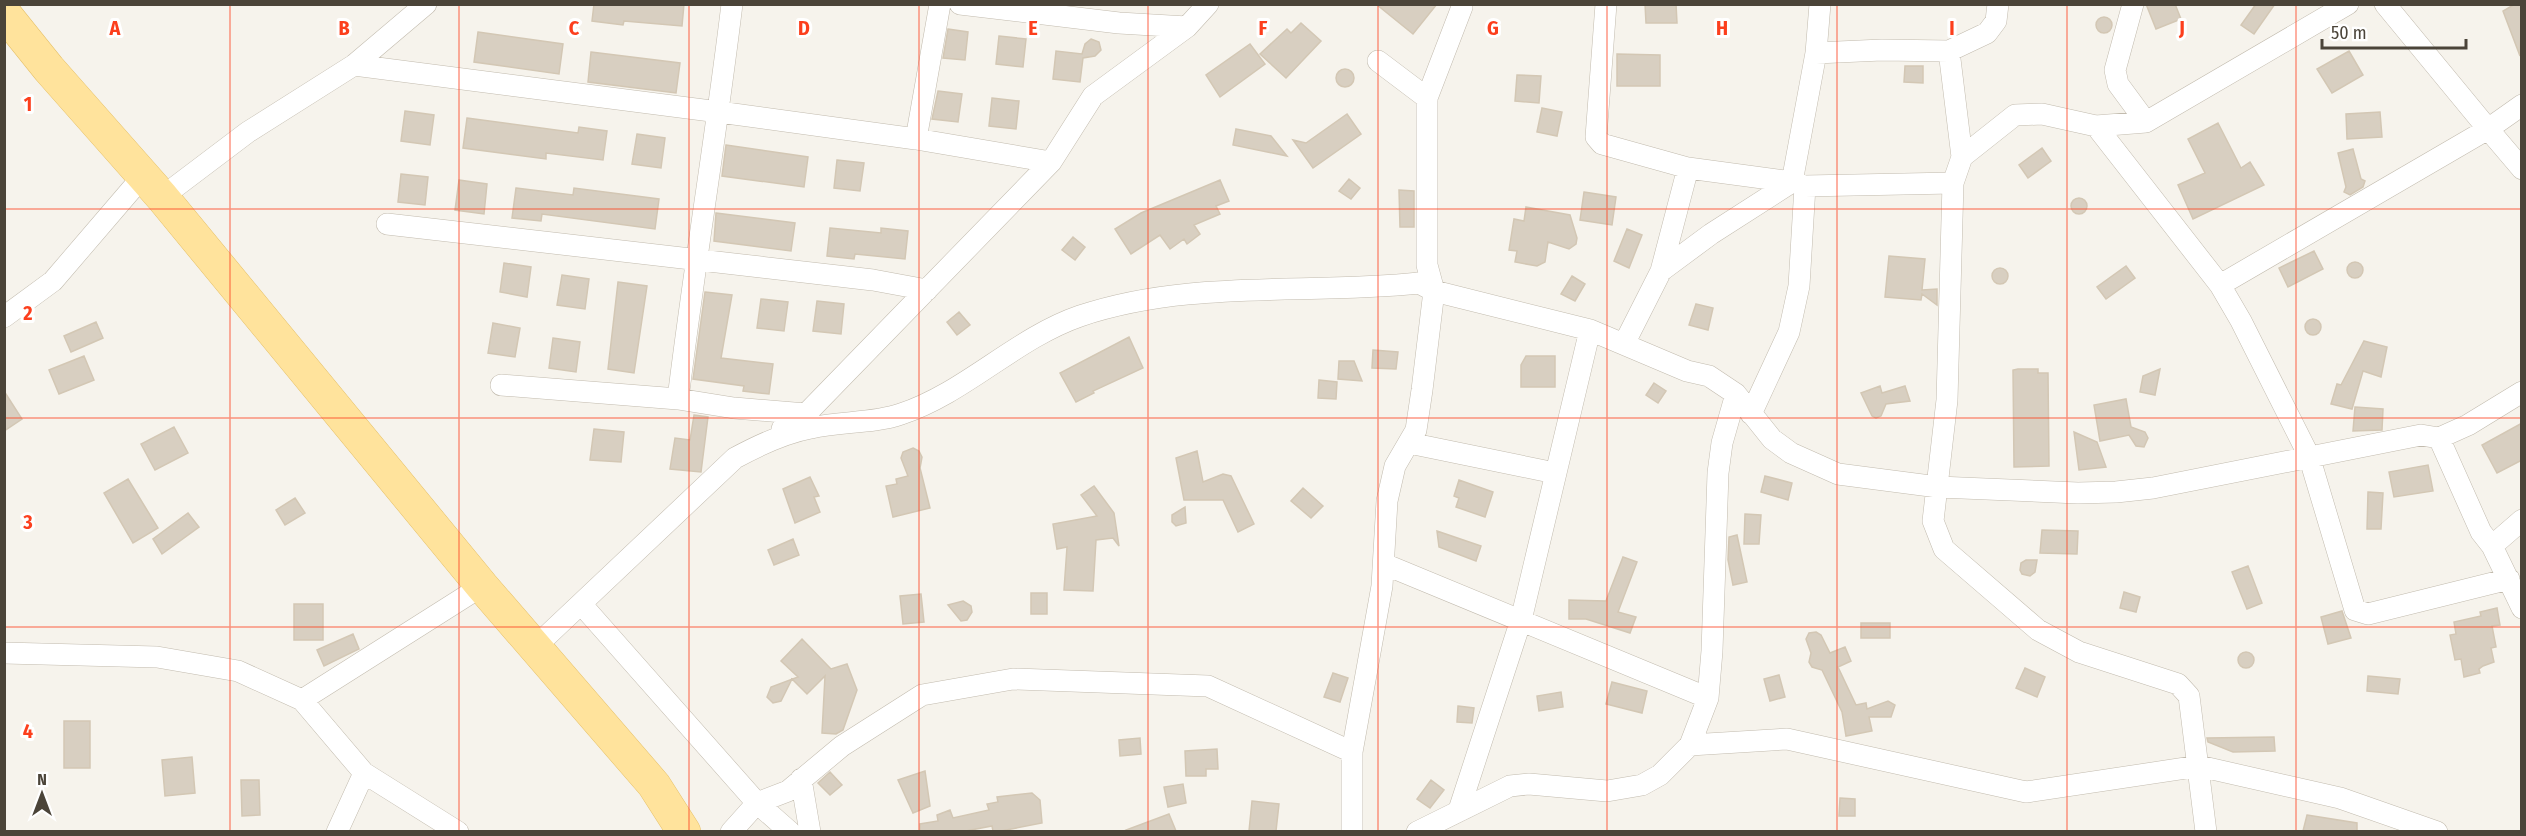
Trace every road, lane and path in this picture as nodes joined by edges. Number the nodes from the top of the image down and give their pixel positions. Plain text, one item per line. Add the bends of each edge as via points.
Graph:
1 (426, 4) edge
2 (732, 4) edge
3 (940, 4) edge
4 (960, 4) edge
5 (1208, 4) edge
6 (1606, 4) edge
7 (1820, 4) edge
8 (1998, 4) edge
9 (2133, 4) edge
10 (2348, 4) edge
11 (2385, 4) edge
12 (1462, 7) dead end
13 (4, 13) edge
14 (1187, 27) junction
15 (1949, 51) junction
16 (1816, 53) junction
17 (1378, 61) dead end
18 (354, 65) junction
19 (1427, 98) junction
20 (2522, 105) edge
21 (719, 112) junction
22 (2146, 122) junction
23 (2096, 126) junction
24 (2488, 129) junction
25 (916, 139) junction
26 (1962, 157) junction
27 (1051, 162) junction
28 (1688, 168) junction
29 (2522, 169) edge
30 (1953, 183) junction
31 (1799, 184) junction
32 (152, 186) junction
33 (387, 224) dead end
34 (695, 259) junction
35 (1661, 271) junction
36 (2220, 285) junction
37 (927, 290) junction
38 (1434, 291) junction
39 (4, 317) edge
40 (1590, 330) junction
41 (1625, 342) junction
42 (501, 386) dead end
43 (2522, 392) edge
44 (1736, 394) junction
45 (678, 399) junction
46 (806, 414) junction
47 (1751, 414) junction
48 (2439, 438) junction
49 (1409, 443) junction
50 (2309, 456) junction
51 (735, 458) junction
52 (1555, 473) junction
53 (1938, 487) junction
54 (2522, 520) edge
55 (2492, 546) junction
56 (1384, 564) junction
57 (2509, 579) junction
58 (482, 586) junction
59 (582, 605) junction
60 (2522, 608) edge
61 (1521, 620) junction
62 (535, 647) junction
63 (4, 653) edge
64 (1708, 698) junction
65 (302, 700) junction
66 (1690, 745) junction
67 (1352, 752) junction
68 (2199, 766) junction
69 (364, 773) junction
70 (801, 779) junction
71 (654, 786) junction
72 (757, 803) junction
73 (1459, 810) junction
74 (337, 831) edge
75 (458, 831) edge
76 (684, 831) edge
77 (708, 831) edge
78 (731, 831) edge
79 (790, 831) edge
80 (810, 831) edge
81 (1352, 831) edge
82 (1417, 831) edge
83 (2206, 831) edge
84 (2437, 831) edge

1 - 18 street
2 - 21 street
3 - 25 street
4 - 14 street
5 - 14 street
6 - 28 street via 1596,136 1602,144
7 - 16 street
8 - 15 street via 1996,21 1987,33
9 - 22 street via 2115,70 2118,84
10 - 22 street
11 - 24 street
12 - 19 street
13 - 32 main road
14 - 27 street via 1093,96
15 - 16 street
15 - 26 street
16 - 31 street
17 - 19 street
18 - 21 street
18 - 32 street via 248,132
19 - 38 street via 1427,265
20 - 24 street
21 - 25 street
21 - 34 street
22 - 23 street
23 - 26 street via 2042,114 2016,115
23 - 36 street
24 - 29 street
24 - 36 street
25 - 27 street
26 - 30 street
27 - 37 street
28 - 31 street
28 - 35 street
30 - 31 street
30 - 53 street via 1949,361
31 - 35 street via 1711,234
31 - 47 street via 1799,286 1789,332
32 - 39 street via 53,281
32 - 58 main road
33 - 34 street
34 - 37 street
34 - 45 street
35 - 41 street
36 - 50 street
37 - 46 street
38 - 40 street
38 - 49 street via 1416,430
38 - 51 street via 1419,283 1236,290 1150,298 1064,323 921,406 875,420 811,428 763,443
40 - 41 street
40 - 52 street
41 - 44 street via 1687,371 1709,376
42 - 45 street
43 - 48 street
44 - 47 street
44 - 64 street via 1718,473
45 - 46 street
46 - 51 street
47 - 53 street via 1772,439 1791,453 1838,474
48 - 50 street via 2421,435
48 - 55 street via 2481,532
49 - 52 street
49 - 56 street via 1395,466 1387,501
50 - 53 street via 2116,492
50 - 57 street via 2355,610 2368,614
51 - 59 street
52 - 61 street
53 - 68 street via 1933,521 1944,549 2038,630 2079,652 2178,684 2189,696
54 - 55 street
55 - 57 street
56 - 61 street
56 - 67 street
57 - 60 street
58 - 62 main road
58 - 65 street
59 - 62 street
59 - 72 street
61 - 64 street
61 - 73 street
62 - 71 main road
63 - 65 street via 157,657 238,671
64 - 66 street
65 - 69 street
66 - 68 street via 1787,740 2026,792
66 - 73 street via 1660,775 1642,786 1607,791 1510,786
67 - 70 street via 1208,686 1013,679 922,695 842,746
67 - 81 street
68 - 83 street
68 - 84 street via 2340,798
69 - 74 street
69 - 75 street
70 - 72 street via 788,791
70 - 80 street
71 - 76 main road
71 - 77 main road
72 - 78 street
72 - 79 street
73 - 82 street

